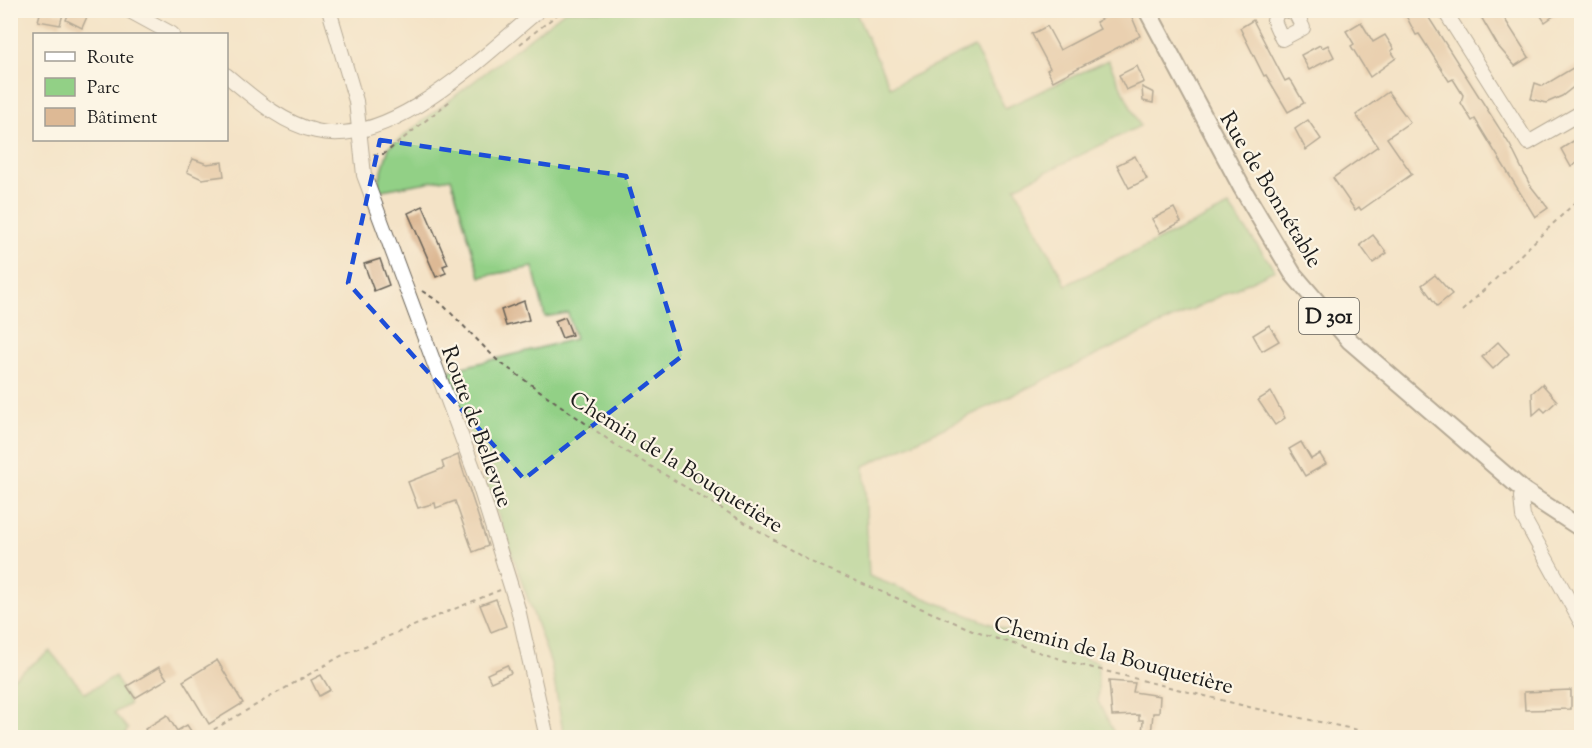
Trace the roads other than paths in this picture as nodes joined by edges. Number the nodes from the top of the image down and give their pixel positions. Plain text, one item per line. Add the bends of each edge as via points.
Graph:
1 (129, 10) edge
2 (329, 10) edge
3 (540, 10) edge
4 (1147, 10) edge
5 (1278, 10) edge
6 (1283, 10) edge
7 (1444, 10) edge
8 (170, 33) edge
9 (228, 77) edge
10 (1581, 112) edge
11 (360, 132) junction
12 (1524, 490) junction
13 (1581, 528) edge
14 (1581, 624) edge
15 (547, 738) edge

1 - 8 street
2 - 11 street, Route de Bellevue via 356,101
3 - 11 street via 416,107
4 - 12 main road, Rue de Bonnétable / D 301 via 1242,188 1293,274 1350,341
5 - 6 street via 1274,21 1282,39 1303,28 1295,12
7 - 10 street via 1528,143
9 - 11 street via 267,108 299,125 331,133
11 - 15 street, Route de Bellevue via 364,175 478,481 511,585
12 - 13 main road, Rue de Bonnétable / D 301
12 - 14 street via 1523,517

